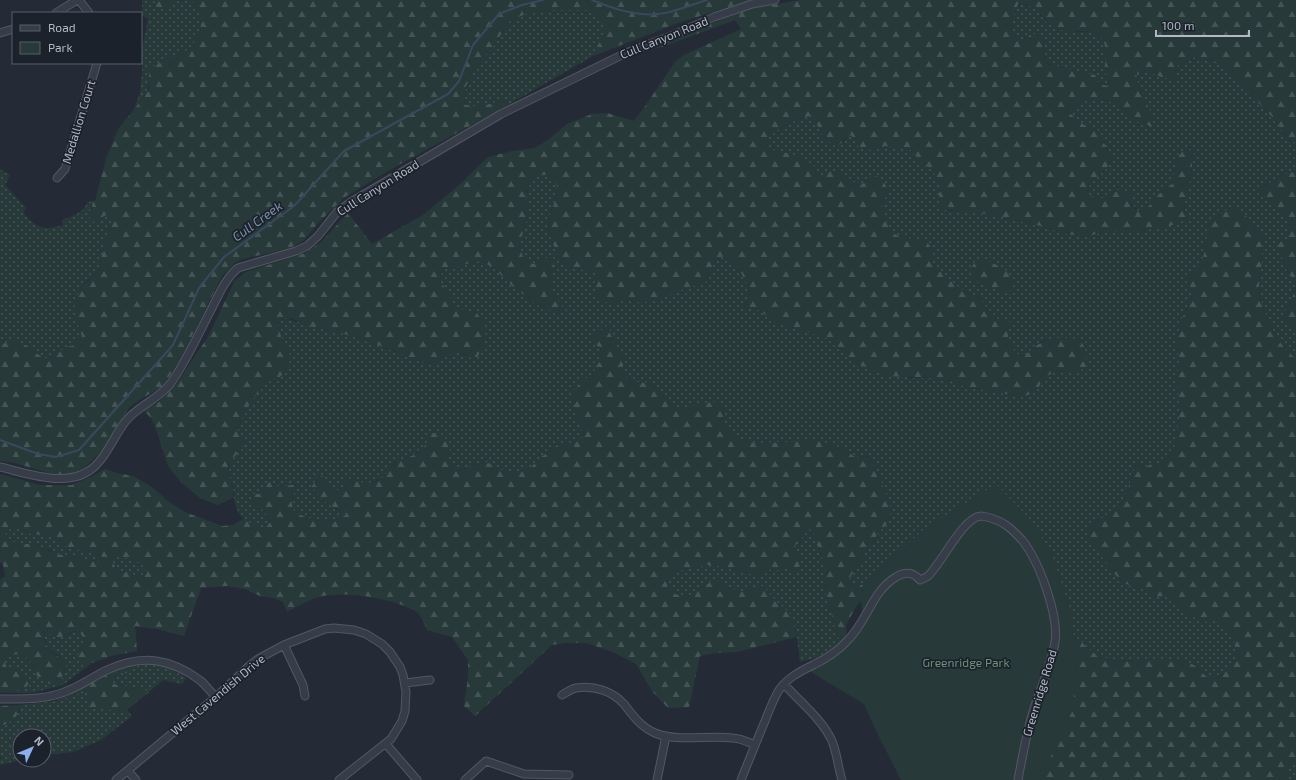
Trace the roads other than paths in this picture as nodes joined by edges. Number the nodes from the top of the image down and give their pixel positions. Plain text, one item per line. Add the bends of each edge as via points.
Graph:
1 (78, 0) edge
2 (775, 0) edge
3 (58, 12) edge
4 (88, 12) edge
5 (12, 29) edge
6 (0, 33) edge
7 (97, 64) edge
8 (57, 178) dead end
9 (0, 467) edge
10 (284, 644) junction
11 (430, 680) dead end
12 (405, 683) junction
13 (784, 684) junction
14 (562, 694) dead end
15 (305, 696) dead end
16 (216, 697) junction
17 (0, 699) edge
18 (666, 736) junction
19 (386, 744) junction
20 (755, 744) junction
21 (128, 771) junction
22 (570, 775) dead end
23 (116, 780) edge
24 (136, 780) edge
25 (340, 780) edge
26 (417, 780) edge
27 (465, 780) edge
28 (657, 780) edge
29 (741, 780) edge
30 (842, 780) edge
31 (1018, 780) edge

1 - 3 street
1 - 4 street
2 - 9 street, Cull Canyon Road via 752,4 714,17 626,53 501,114 351,202 337,212 307,246 296,252 238,268 221,290 170,385 128,418 97,465 88,471 76,477 62,479
5 - 6 street
7 - 8 street, Medallion Court via 65,169
10 - 12 street, West Cavendish Drive via 325,629 354,630 366,634 390,652 400,667
10 - 15 street via 303,684
10 - 16 street, West Cavendish Drive via 249,666
11 - 12 street
12 - 19 street, West Cavendish Drive via 406,701 402,722
13 - 20 street, Greenridge Road via 775,697
13 - 30 street via 828,733
13 - 31 street, Greenridge Road via 796,673 826,658 848,641 855,634 880,591 889,582 907,572 915,574 920,580 927,576 944,556 969,521 981,516 998,520 1012,529 1034,558 1045,585 1056,628 1051,662 1033,713
14 - 18 street via 575,688 602,690 618,699 646,728
16 - 17 street via 202,682 183,669 167,662 145,660 129,662 107,670 68,691 46,697
16 - 21 street, West Cavendish Drive
18 - 20 street via 732,738
18 - 28 street
19 - 25 street, West Cavendish Drive
19 - 26 street
20 - 29 street, Greenridge Road
21 - 23 street, West Cavendish Drive
21 - 24 street
22 - 27 street via 524,774 486,762

